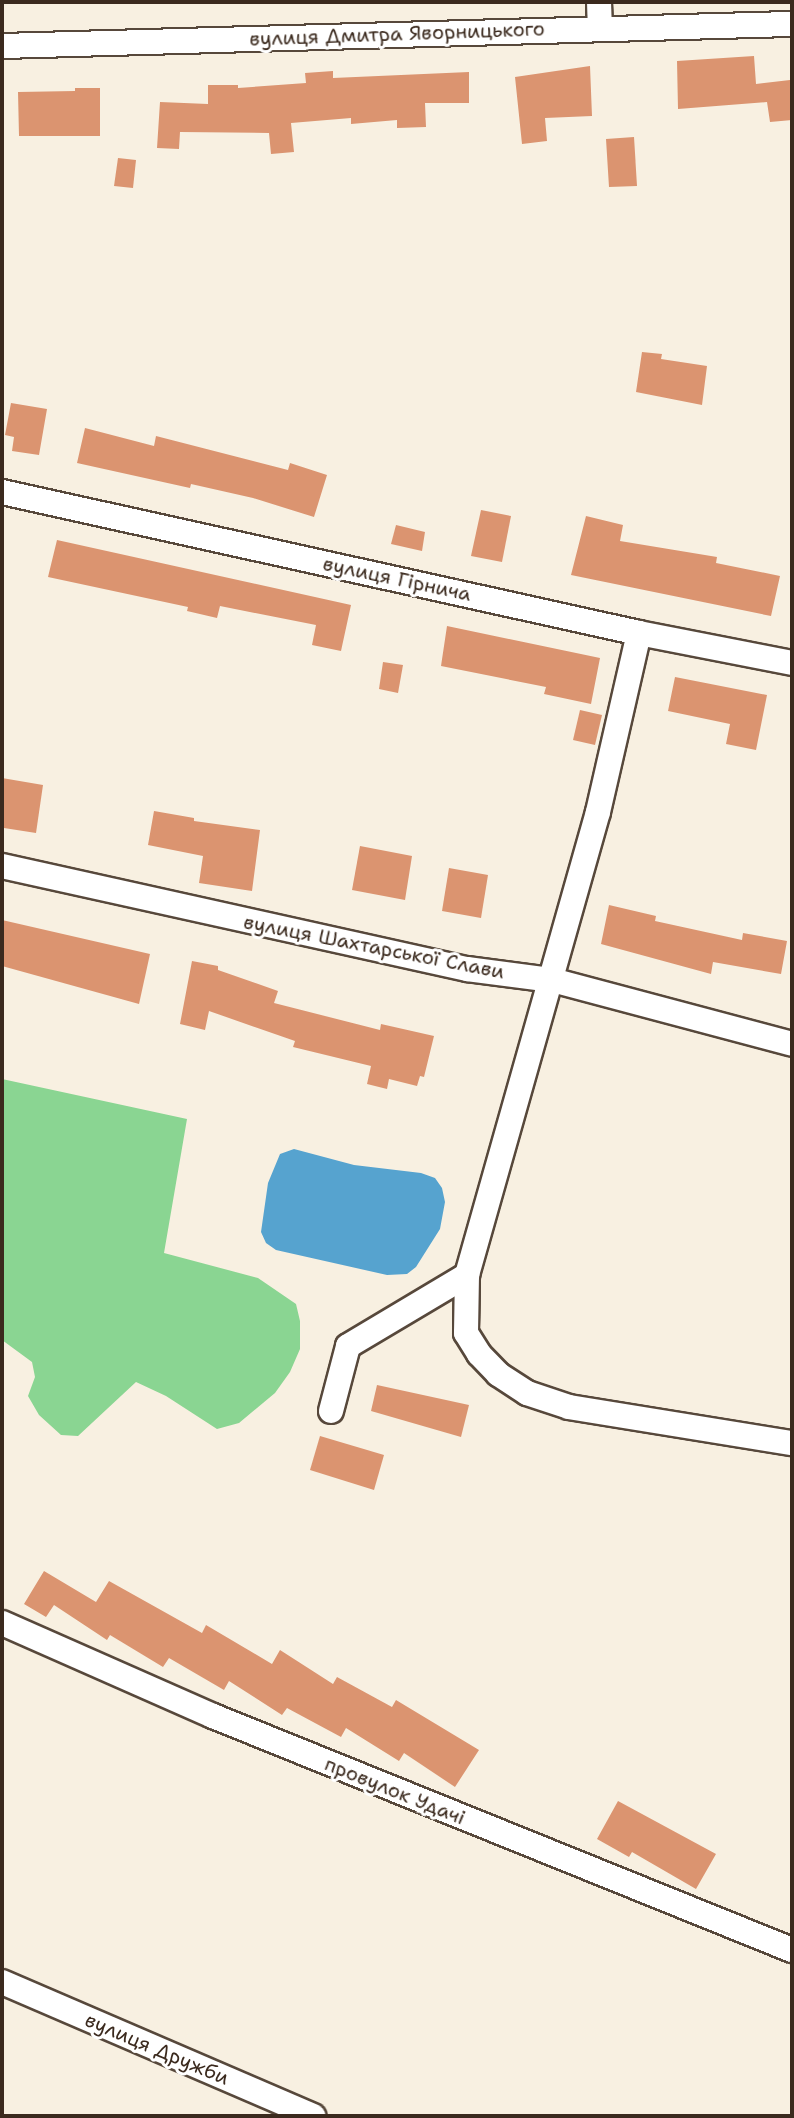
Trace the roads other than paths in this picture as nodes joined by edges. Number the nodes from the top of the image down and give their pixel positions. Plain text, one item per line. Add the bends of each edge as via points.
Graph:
1 (599, 2) edge
2 (792, 24) edge
3 (600, 27) junction
4 (2, 46) edge
5 (2, 492) edge
6 (639, 633) junction
7 (792, 663) edge
8 (2, 866) edge
9 (552, 980) junction
10 (792, 1044) edge
11 (467, 1275) junction
12 (331, 1411) dead end
13 (792, 1443) edge
14 (2, 1623) edge
15 (792, 1950) edge
16 (2, 1982) edge
17 (313, 2116) edge

1 - 3 street
2 - 3 street, вулиця Дмитра Яворницького
3 - 4 street, вулиця Дмитра Яворницького
5 - 6 street, вулиця Гірнича
6 - 7 street, вулиця Гірнича
6 - 9 street
8 - 9 street, вулиця Шахтарської Слави via 467,969
9 - 10 street, вулиця Шахтарської Слави
9 - 11 street
11 - 12 street via 348,1346
11 - 13 street via 466,1333 498,1374 527,1393 569,1407
14 - 15 street, провулок Удачі via 213,1716
16 - 17 street, вулиця Дружби

